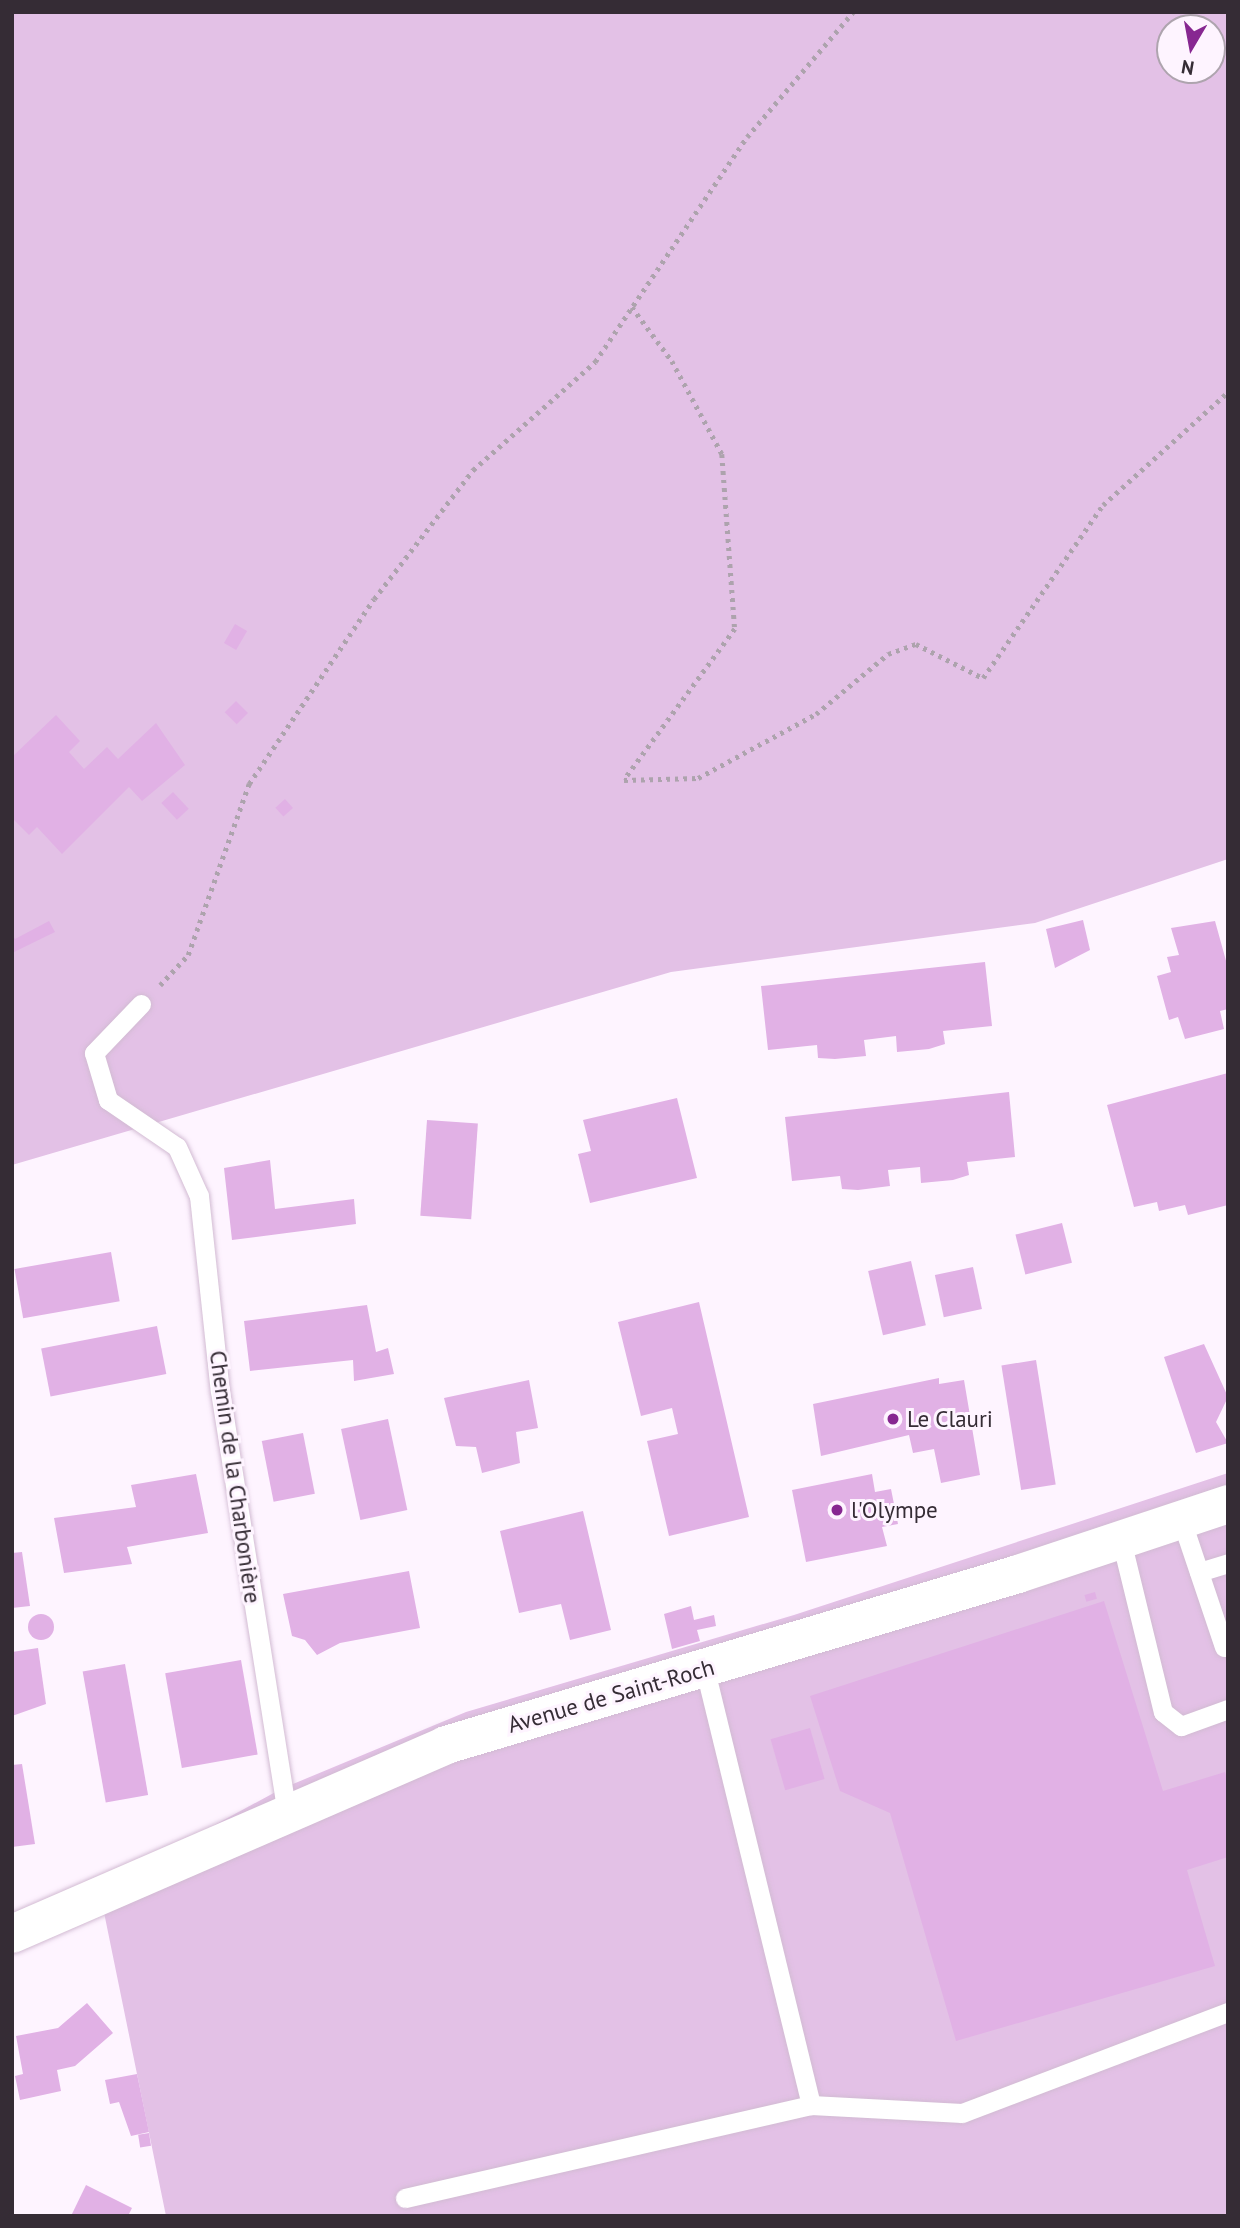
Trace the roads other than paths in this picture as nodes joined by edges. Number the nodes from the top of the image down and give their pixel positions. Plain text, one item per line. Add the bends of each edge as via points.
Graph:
1 (141, 1004) road end
2 (1228, 1504) edge
3 (1181, 1519) junction
4 (1121, 1540) junction
5 (1228, 1563) edge
6 (1199, 1572) junction
7 (1224, 1647) dead end
8 (705, 1670) junction
9 (1228, 1709) edge
10 (286, 1809) junction
11 (12, 1934) edge
12 (1228, 2012) edge
13 (811, 2105) junction
14 (405, 2198) dead end

1 - 10 lane, Chemin de la Charbonière via 94,1053 108,1100 177,1147 199,1196 220,1391
2 - 3 street, Avenue de Saint-Roch
3 - 4 street, Avenue de Saint-Roch
3 - 6 lane
4 - 8 street, Avenue de Saint-Roch
4 - 9 lane via 1163,1712 1181,1726
5 - 6 lane
6 - 7 lane
8 - 10 street, Avenue de Saint-Roch via 446,1745
8 - 13 lane
10 - 11 street, Avenue de Saint-Roch
12 - 13 lane via 962,2113
13 - 14 lane

